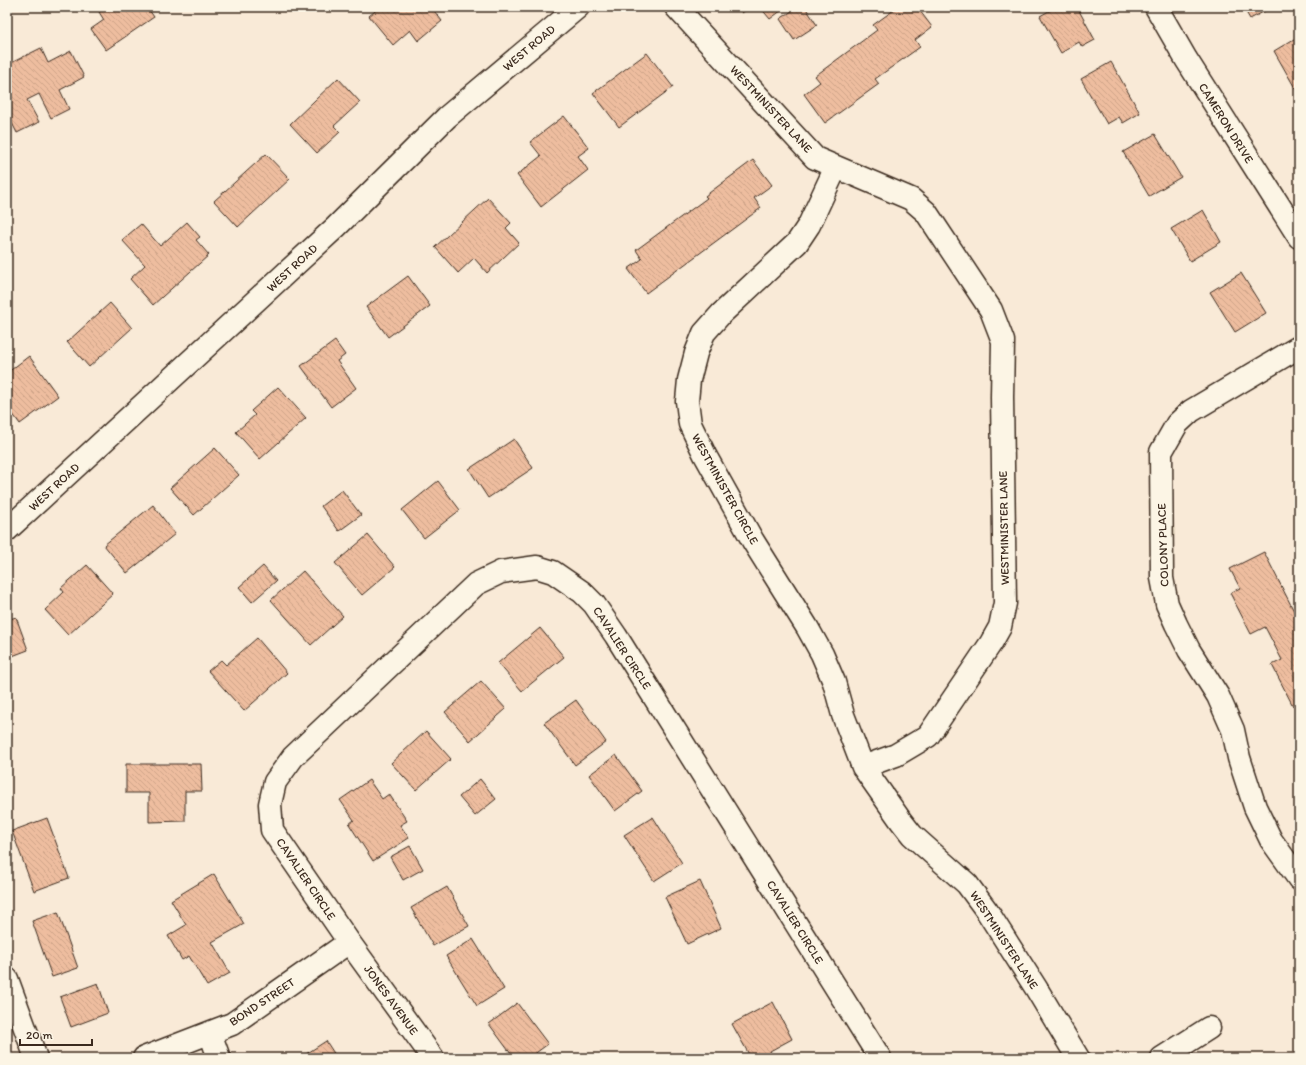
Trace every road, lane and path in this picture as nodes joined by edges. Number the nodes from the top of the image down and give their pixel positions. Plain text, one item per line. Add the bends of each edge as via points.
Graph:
1 (578, 7) edge
2 (676, 7) edge
3 (1156, 7) edge
4 (836, 167) junction
5 (1299, 237) edge
6 (1299, 347) edge
7 (7, 530) edge
8 (863, 766) junction
9 (1299, 879) edge
10 (349, 942) junction
11 (7, 979) edge
12 (1209, 1028) dead end
13 (210, 1033) junction
14 (36, 1058) edge
15 (144, 1058) edge
16 (219, 1058) edge
17 (433, 1058) edge
18 (880, 1058) edge
19 (1078, 1058) edge
20 (1162, 1058) edge

1 - 7 street, WEST ROAD via 447,117 336,227
2 - 4 street, WESTMINISTER LANE via 815,158
3 - 5 street, CAMERON DRIVE
4 - 8 street, WESTMINISTER CIRCLE via 810,225 797,243 704,333 689,380 687,401 690,424 705,455 753,541 822,654
4 - 8 street, WESTMINISTER LANE via 911,198 926,212 991,310 1003,341 1005,603 1000,627 992,643 928,736 896,755
6 - 9 street, COLONY PLACE via 1191,411 1177,424 1161,452 1162,578 1167,604 1189,650 1218,696 1233,730 1255,807 1271,840
8 - 19 street, WESTMINISTER LANE via 912,835 967,884 1032,982
10 - 13 street, BOND STREET via 232,1024
10 - 17 street, JONES AVENUE
10 - 18 street, CAVALIER CIRCLE via 272,830 270,804 275,782 293,757 476,584 501,572 537,567 553,572 582,592 594,604
11 - 14 street
12 - 20 street
13 - 15 street, BOND STREET
13 - 16 street

